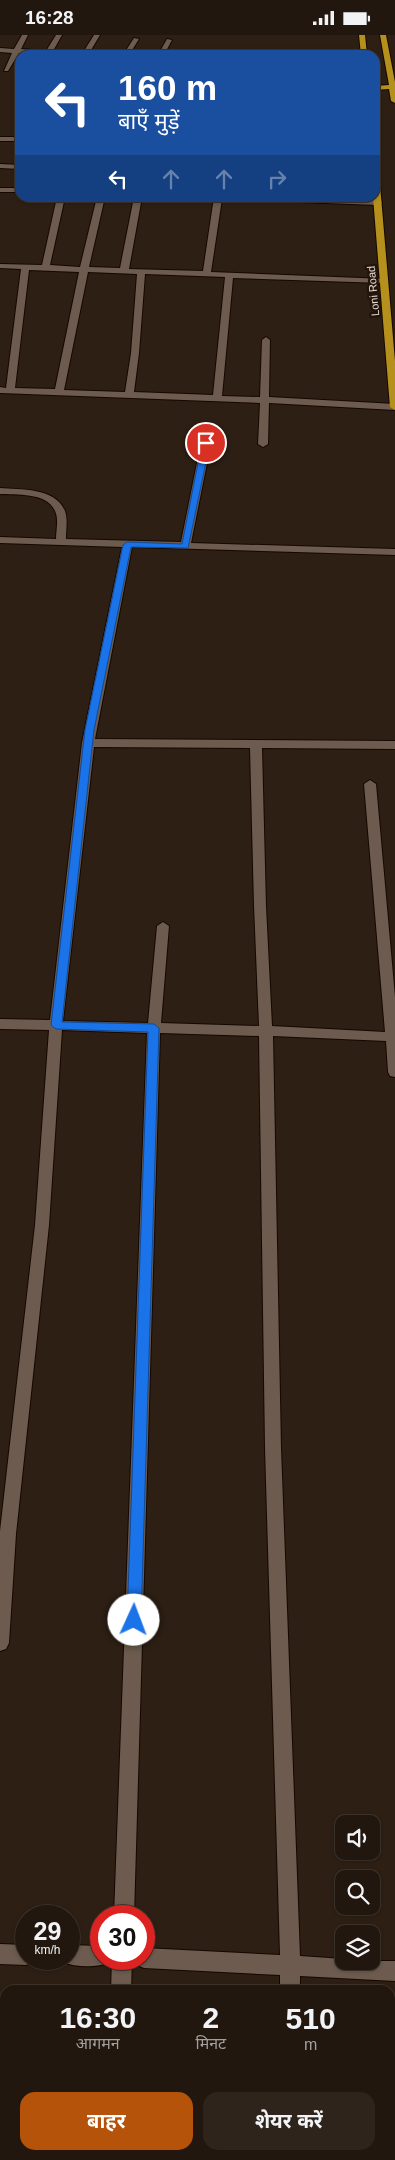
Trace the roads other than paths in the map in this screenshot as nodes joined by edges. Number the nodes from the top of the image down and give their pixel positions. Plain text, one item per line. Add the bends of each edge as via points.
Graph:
1 (25, 35) edge
2 (59, 35) edge
3 (97, 35) edge
4 (362, 35) edge
5 (383, 35) edge
6 (136, 39) dead end
7 (169, 40) dead end
8 (0, 50) edge
9 (17, 50) edge
10 (50, 50) edge
11 (88, 50) edge
12 (129, 50) edge
13 (164, 50) edge
14 (364, 50) edge
15 (15, 51) edge
16 (15, 53) edge
17 (6, 70) dead end
18 (380, 87) edge
19 (392, 87) junction
20 (395, 101) edge
21 (0, 139) edge
22 (15, 139) edge
23 (0, 166) edge
24 (15, 167) edge
25 (0, 190) edge
26 (15, 190) edge
27 (60, 202) edge
28 (100, 202) edge
29 (137, 202) edge
30 (218, 202) edge
31 (352, 202) edge
32 (378, 203) joint
33 (0, 266) edge
34 (25, 267) junction
35 (45, 268) junction
36 (84, 269) junction
37 (124, 271) junction
38 (141, 272) junction
39 (207, 275) junction
40 (229, 275) junction
41 (383, 281) junction
42 (266, 340) dead end
43 (0, 390) edge
44 (10, 390) junction
45 (59, 393) junction
46 (129, 396) junction
47 (217, 399) junction
48 (265, 400) junction
49 (395, 407) edge
50 (206, 443) dead end
51 (263, 444) dead end
52 (0, 491) edge
53 (0, 540) edge
54 (61, 542) junction
55 (127, 545) junction
56 (185, 547) junction
57 (395, 552) edge
58 (88, 743) junction
59 (256, 744) junction
60 (395, 745) edge
61 (370, 784) dead end
62 (163, 927) dead end
63 (0, 1024) edge
64 (56, 1025) junction
65 (154, 1028) junction
66 (266, 1031) junction
67 (394, 1037) edge
68 (395, 1072) edge
69 (0, 1643) edge
70 (124, 1905) edge
71 (0, 1954) edge
72 (15, 1955) edge
73 (155, 1958) edge
74 (290, 1966) junction
75 (122, 1970) edge
76 (395, 1971) edge
77 (121, 1985) edge
78 (290, 1985) edge

1 - 9 street
2 - 10 street
3 - 11 street
4 - 14 highway
5 - 19 highway
6 - 12 street
7 - 13 street
8 - 15 street
16 - 17 street
18 - 19 highway
19 - 20 highway
21 - 22 street
23 - 24 street
25 - 26 street
27 - 35 street
28 - 36 street
29 - 37 street
30 - 39 street
31 - 32 street
32 - 41 highway, Loni Road
33 - 34 street
34 - 35 street
34 - 44 street
35 - 36 street
36 - 37 street
36 - 45 street
37 - 38 street
38 - 39 street
38 - 46 street
39 - 40 street
40 - 41 street
40 - 47 street
41 - 49 highway, Loni Road
42 - 48 street
43 - 44 street
44 - 45 street
45 - 46 street
46 - 47 street
47 - 48 street
48 - 49 street
48 - 51 street
50 - 56 street
52 - 54 street via 44,496 54,502 61,512
53 - 54 street
54 - 55 street
55 - 56 street
55 - 58 street
56 - 57 street
58 - 59 street
58 - 64 street
59 - 60 street
59 - 66 street
61 - 67 street
62 - 65 street
63 - 64 street
64 - 65 street
64 - 69 street via 42,1225 8,1534
65 - 66 street
65 - 70 street
66 - 67 street
66 - 74 street via 273,1448
67 - 68 street
71 - 72 street
73 - 74 street
74 - 76 street
74 - 78 street
75 - 77 street

